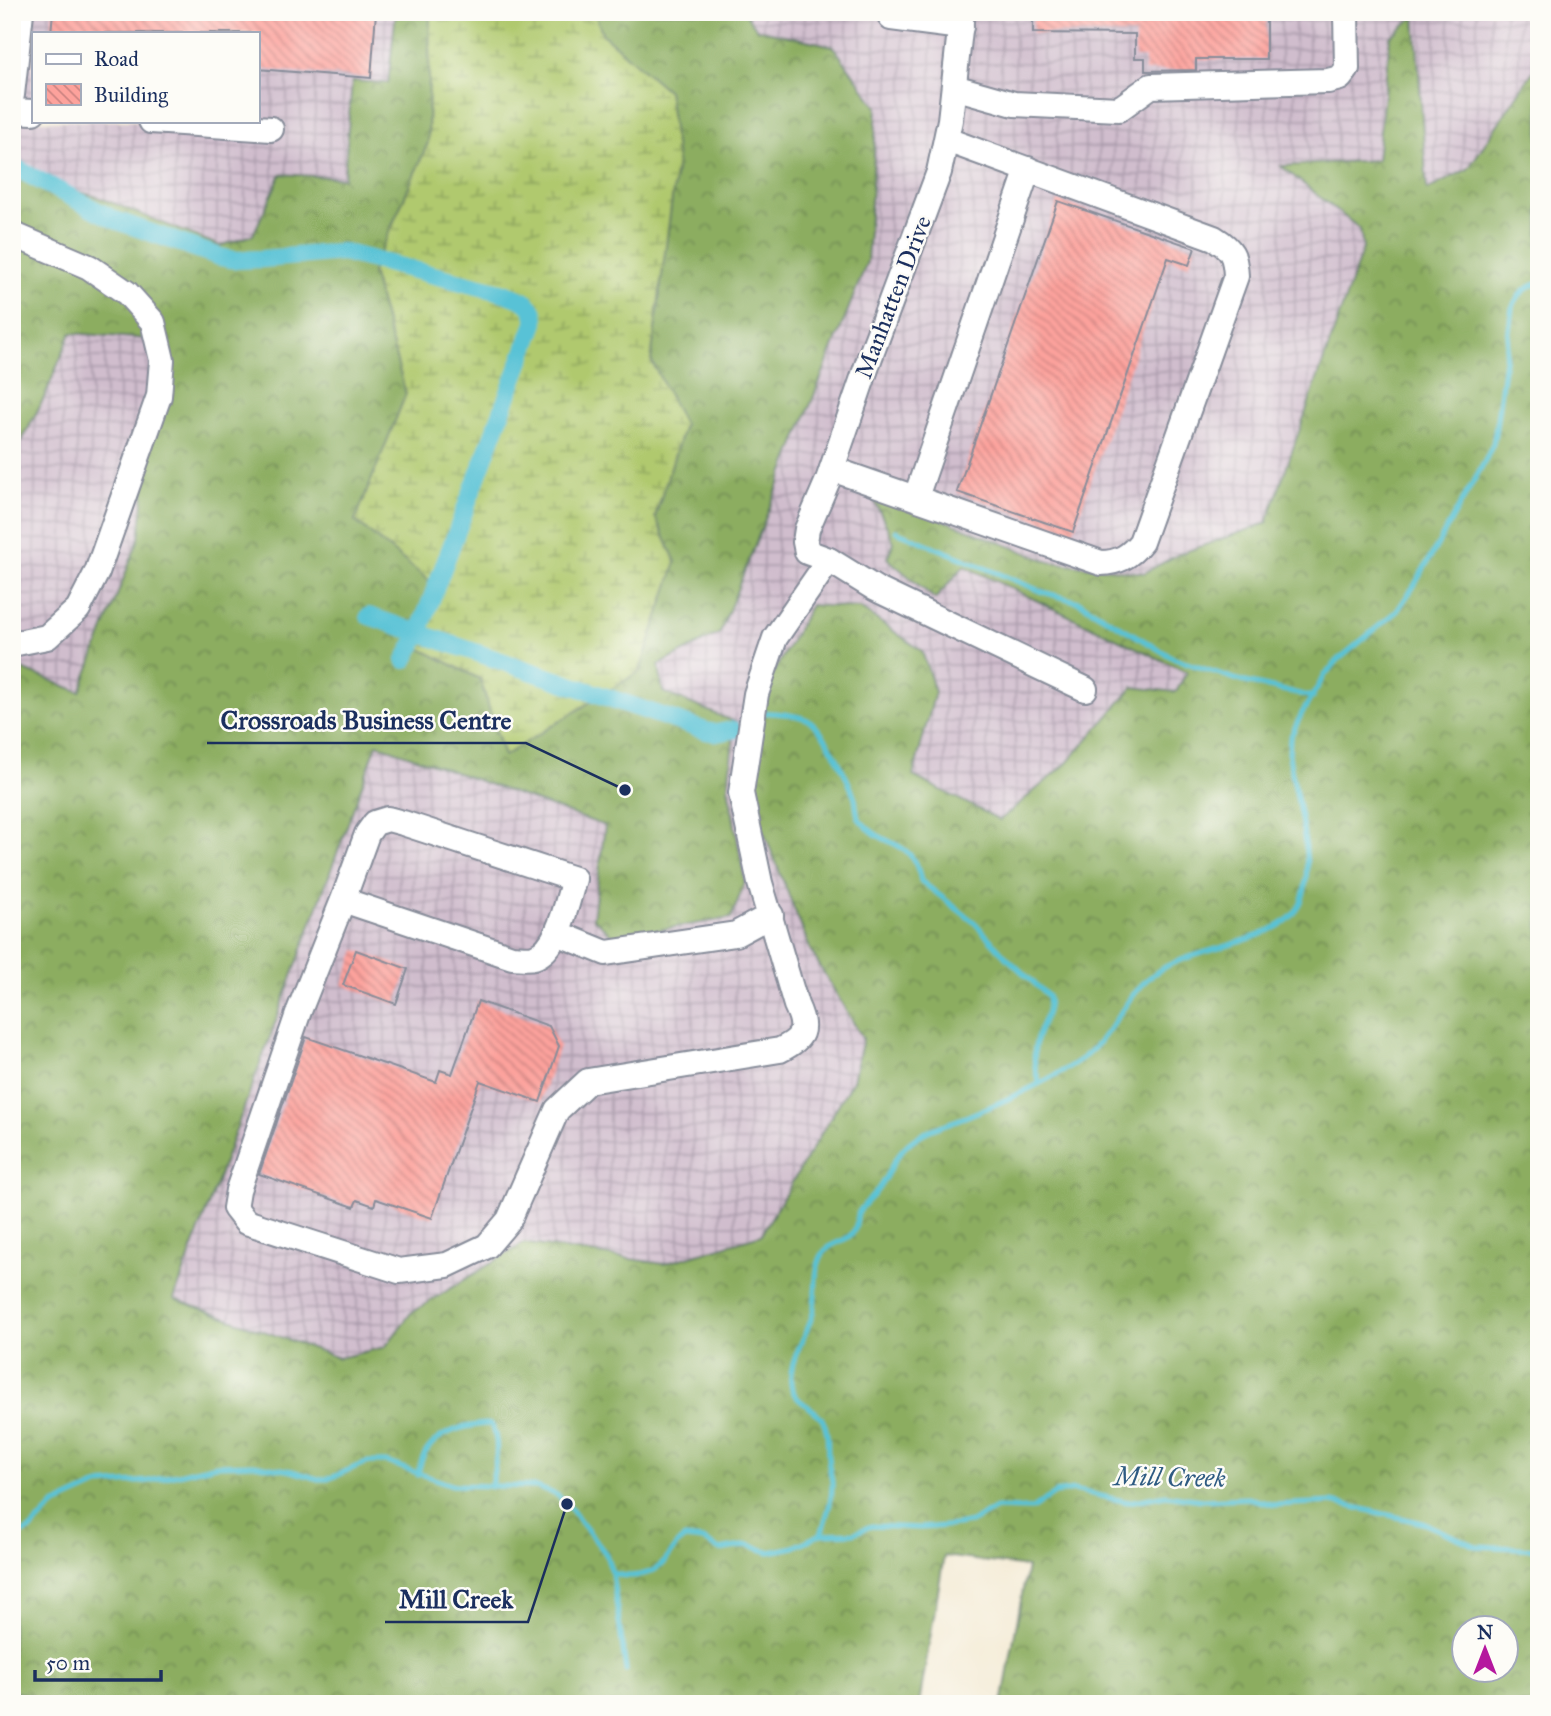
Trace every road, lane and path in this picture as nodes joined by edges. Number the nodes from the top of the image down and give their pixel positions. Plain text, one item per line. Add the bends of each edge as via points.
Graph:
1 (21, 12) edge
2 (891, 12) edge
3 (1346, 12) edge
4 (962, 20) edge
5 (954, 87) junction
6 (12, 95) edge
7 (12, 111) edge
8 (32, 112) edge
9 (166, 122) edge
10 (271, 129) dead end
11 (947, 140) junction
12 (1028, 169) junction
13 (12, 234) edge
14 (832, 469) junction
15 (916, 497) junction
16 (829, 560) junction
17 (12, 644) edge
18 (1085, 689) dead end
19 (343, 900) junction
20 (771, 915) junction
21 (557, 933) junction

1 - 6 street
2 - 4 street via 891,18
3 - 5 street via 1347,69 1340,78 1328,81 1151,86 1119,109 1014,104
4 - 5 street, Manhatten Drive
5 - 11 street, Manhatten Drive
7 - 8 street
9 - 10 street
11 - 12 street
11 - 14 street, Manhatten Drive
12 - 15 street
12 - 15 street via 1214,237 1229,246 1236,262 1232,289 1146,530 1132,552 1101,563
13 - 17 street via 89,267 127,293 153,322 162,360 159,396 97,572 78,609 47,636
14 - 15 street
14 - 16 street, Manhatten Drive via 805,542 807,552
16 - 18 street via 876,589
16 - 20 street via 775,638 756,694 741,793
19 - 20 street via 295,1024 235,1208 246,1222 399,1271 447,1265 487,1245 509,1220 557,1110 588,1081 780,1050 795,1042 803,1032 802,1017
19 - 21 street via 512,957 537,956
19 - 21 street via 367,834 375,823 388,819 574,879
20 - 21 street via 736,934 606,953

